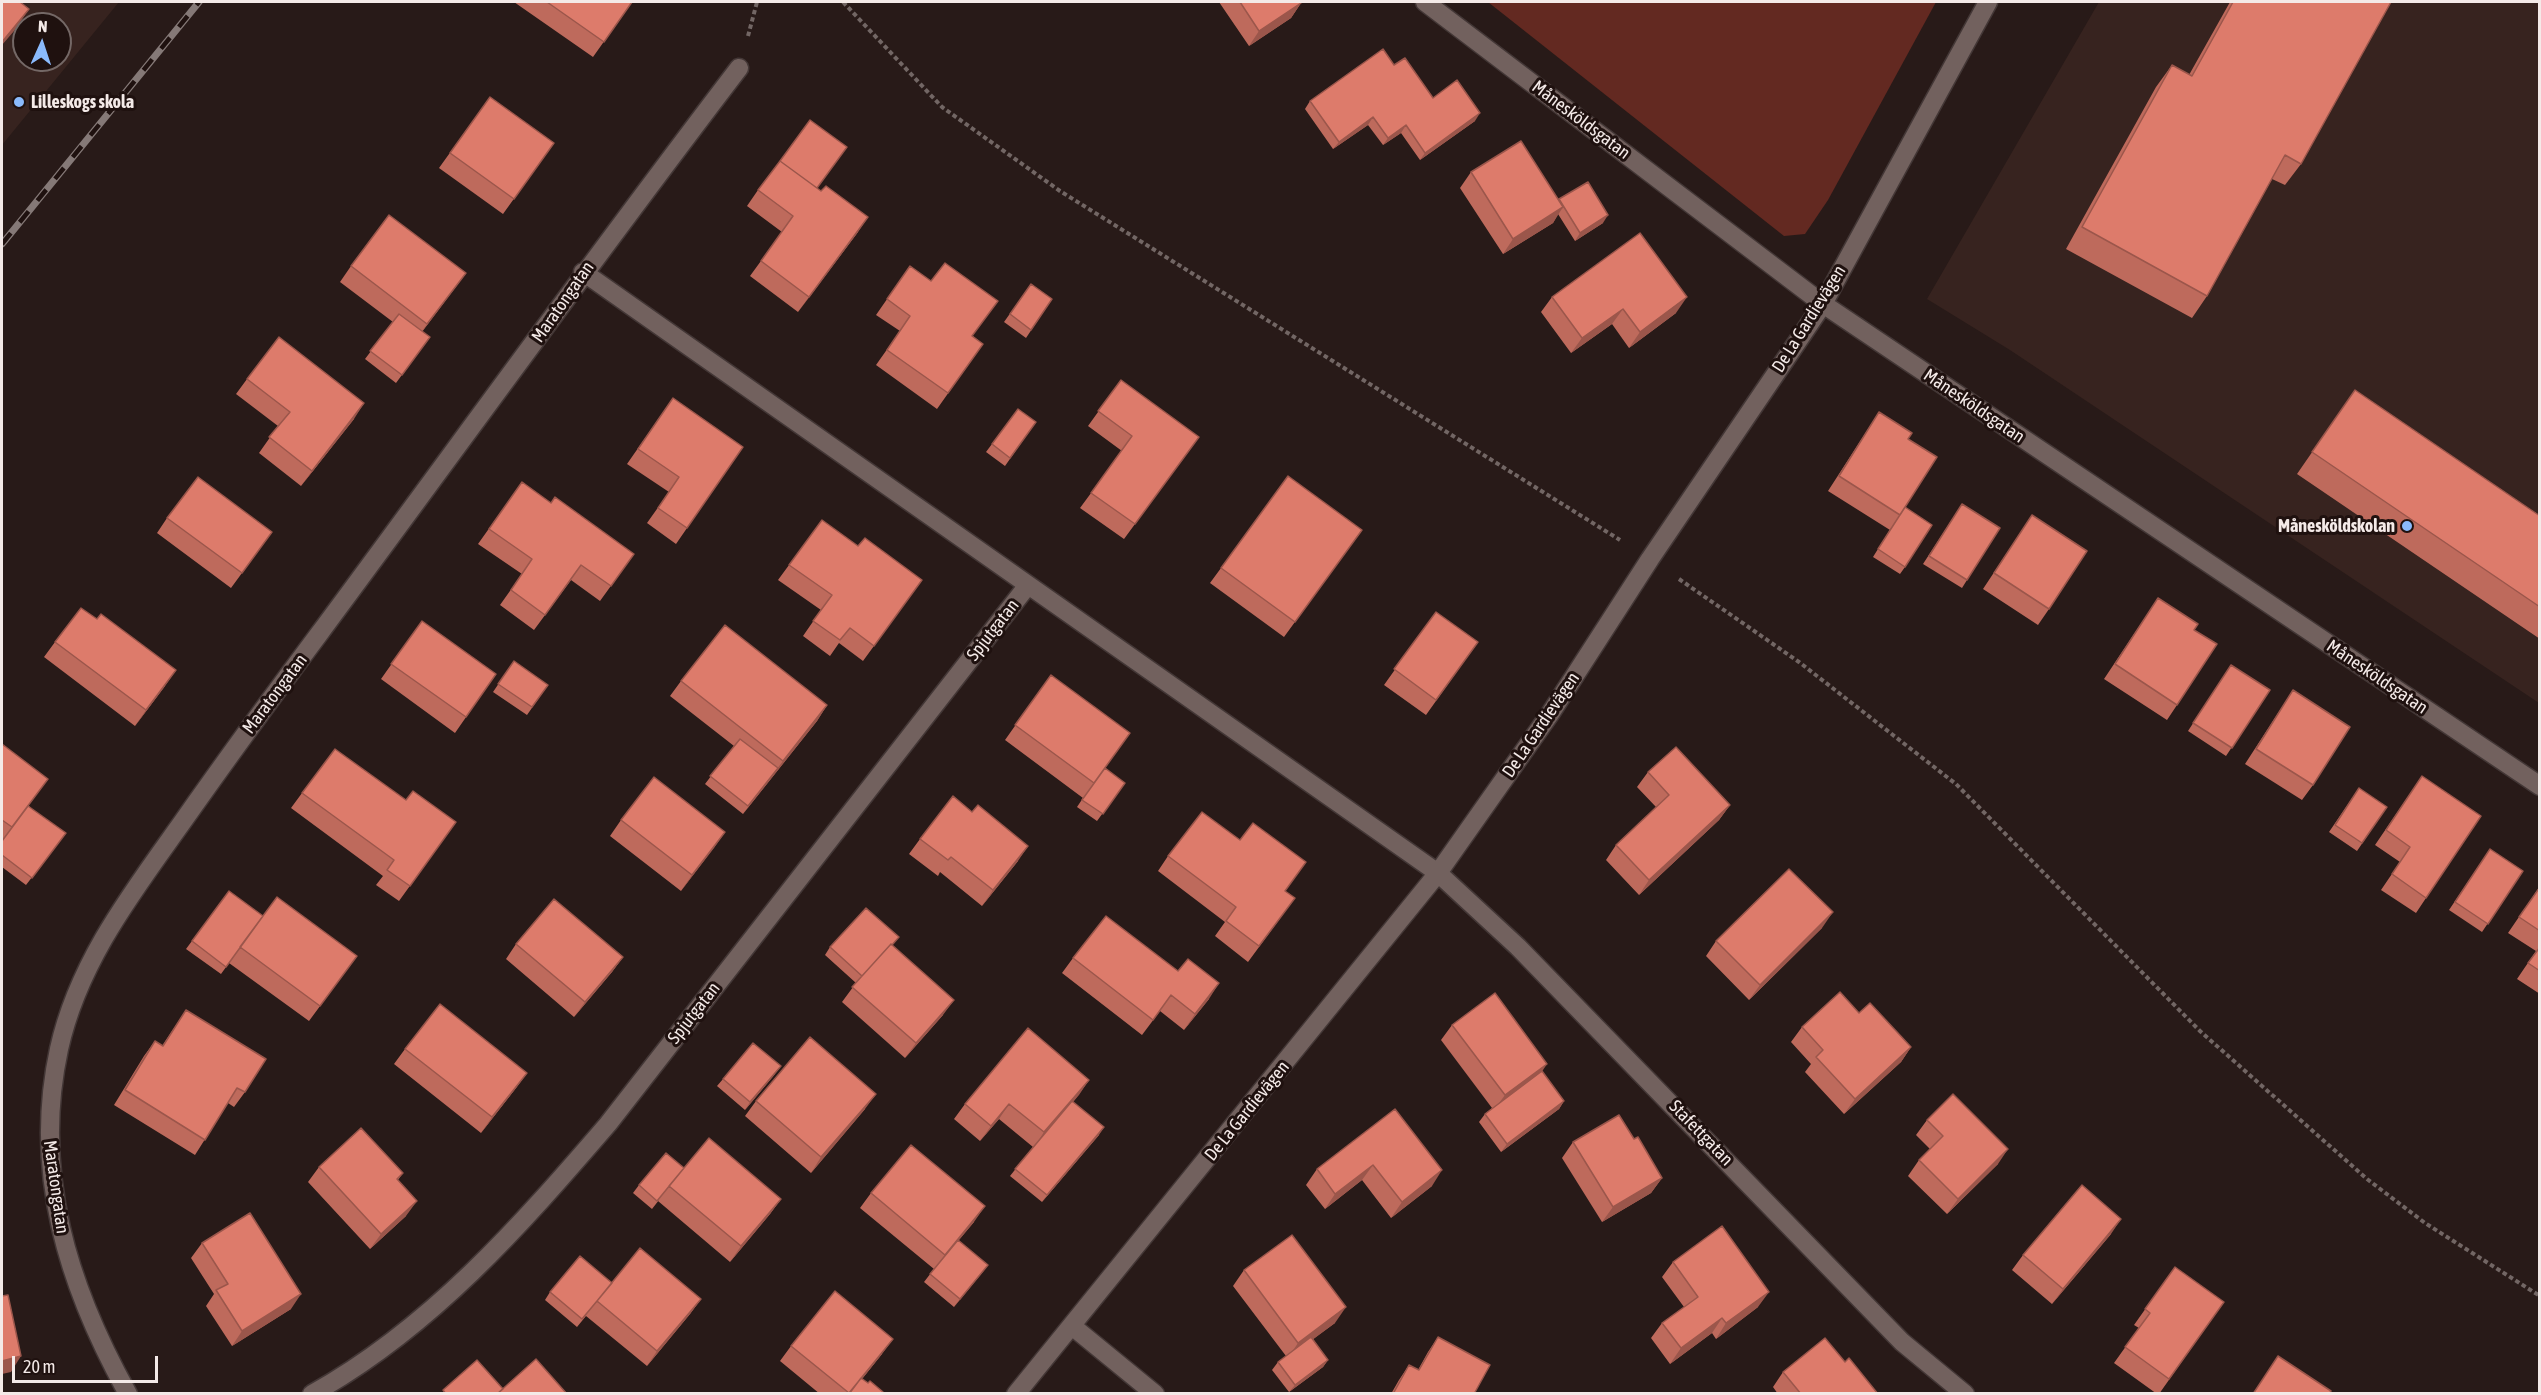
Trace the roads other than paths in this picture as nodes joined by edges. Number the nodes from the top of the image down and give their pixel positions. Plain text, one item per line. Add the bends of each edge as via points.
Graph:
1 (1425, 2) edge
2 (1988, 2) edge
3 (739, 68) dead end
4 (583, 272) junction
5 (1822, 304) junction
6 (1028, 585) junction
7 (2540, 786) edge
8 (1438, 873) junction
9 (1072, 1326) junction
10 (128, 1394) edge
11 (312, 1394) edge
12 (1016, 1394) edge
13 (1155, 1394) edge
14 (1965, 1394) edge

1 - 5 street, Månesköldsgatan
2 - 5 street, De La Gardievägen
3 - 4 street, Maratongatan
4 - 6 street, Stafettgatan
4 - 10 street, Maratongatan via 126,902 95,950 75,999 60,1047 51,1097 48,1138 52,1181 75,1280 102,1346
5 - 7 street, Månesköldsgatan
5 - 8 street, De La Gardievägen via 1550,714
6 - 8 street, Stafettgatan
6 - 11 street, Spjutgatan via 608,1124 541,1202 417,1322
8 - 9 street, De La Gardievägen
8 - 14 street, Stafettgatan via 1518,946 1902,1342
9 - 12 street, De La Gardievägen
9 - 13 street

